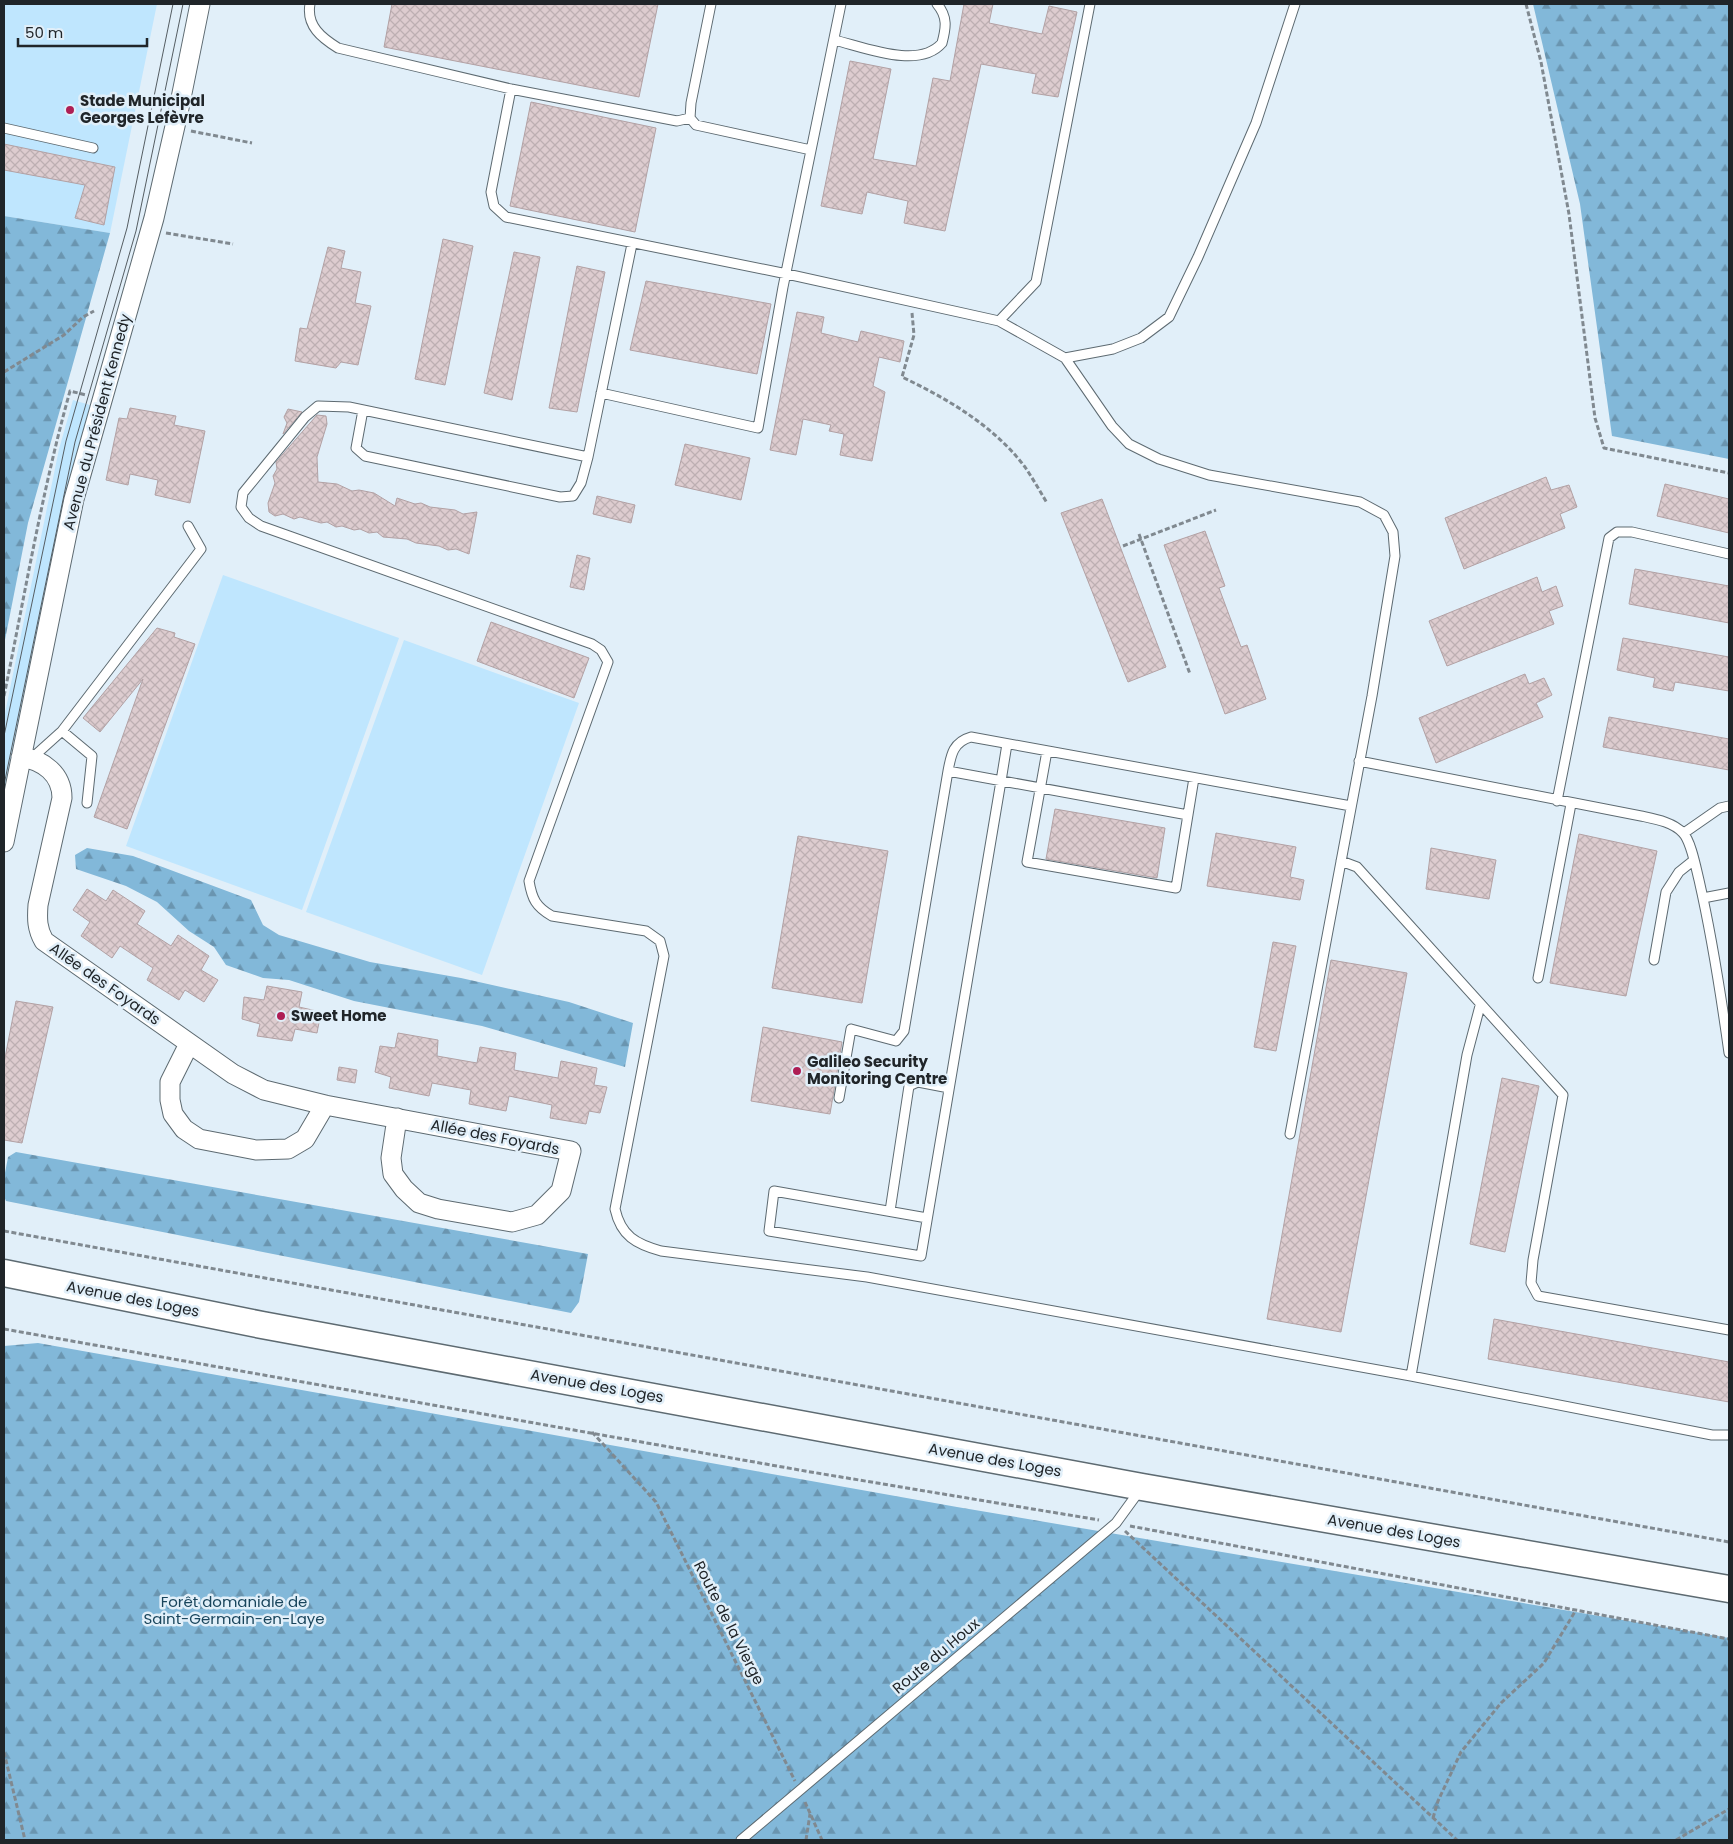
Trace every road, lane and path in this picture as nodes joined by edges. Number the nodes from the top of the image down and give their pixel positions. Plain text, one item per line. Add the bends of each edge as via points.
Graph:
1 (200, 4) edge
2 (310, 4) edge
3 (711, 4) edge
4 (841, 4) edge
5 (937, 4) edge
6 (1090, 4) edge
7 (1295, 4) edge
8 (1526, 4) edge
9 (834, 40) junction
10 (510, 89) junction
11 (690, 118) junction
12 (4, 128) edge
13 (185, 130) dead end
14 (252, 143) dead end
15 (93, 148) dead end
16 (811, 150) junction
17 (163, 232) dead end
18 (233, 244) dead end
19 (632, 244) junction
20 (787, 274) junction
21 (910, 303) junction
22 (94, 311) dead end
23 (1000, 321) junction
24 (1065, 358) junction
25 (4, 372) edge
26 (75, 392) dead end
27 (602, 393) junction
28 (363, 410) junction
29 (588, 458) junction
30 (1729, 472) edge
31 (1047, 503) dead end
32 (1216, 510) dead end
33 (188, 526) dead end
34 (1139, 534) dead end
35 (1141, 540) junction
36 (1123, 546) dead end
37 (1729, 554) edge
38 (1190, 674) dead end
39 (4, 696) edge
40 (62, 731) junction
41 (1007, 744) junction
42 (1047, 752) junction
43 (26, 757) junction
44 (1359, 761) junction
45 (948, 772) junction
46 (1194, 778) junction
47 (1001, 781) junction
48 (1040, 789) junction
49 (1557, 801) junction
50 (87, 803) dead end
51 (1571, 804) junction
52 (1351, 806) junction
53 (1729, 806) edge
54 (1188, 815) junction
55 (1684, 833) junction
56 (4, 842) edge
57 (1694, 860) junction
58 (1341, 861) junction
59 (1729, 894) edge
60 (1703, 898) junction
61 (1654, 960) dead end
62 (1538, 978) dead end
63 (1480, 1006) junction
64 (1726, 1010) edge
65 (189, 1044) junction
66 (1729, 1053) edge
67 (950, 1088) junction
68 (839, 1098) dead end
69 (324, 1104) junction
70 (397, 1118) junction
71 (1290, 1134) dead end
72 (890, 1211) junction
73 (928, 1218) junction
74 (4, 1231) edge
75 (4, 1273) edge
76 (4, 1290) edge
77 (262, 1325) junction
78 (4, 1329) edge
79 (1729, 1330) edge
80 (1411, 1376) junction
81 (591, 1432) junction
82 (1729, 1435) edge
83 (1142, 1487) junction
84 (1116, 1523) junction
85 (1729, 1542) edge
86 (1729, 1589) edge
87 (1576, 1610) junction
88 (1729, 1638) edge
89 (4, 1752) edge
90 (800, 1790) junction
91 (1729, 1809) edge
92 (810, 1813) junction
93 (1433, 1818) junction
94 (25, 1840) edge
95 (741, 1840) edge
96 (806, 1840) edge
97 (822, 1840) edge
98 (1457, 1840) edge
99 (1676, 1840) edge

1 - 43 street, Avenue du Président Kennedy via 154,218 74,498
2 - 10 lane via 312,25 322,38 338,48
3 - 11 lane
4 - 9 lane
5 - 9 lane via 944,12 946,26 942,43 927,54 912,58
6 - 23 lane via 1036,282
7 - 24 lane via 1256,123 1169,317 1141,338 1113,349
8 - 30 path via 1541,62 1570,214 1594,418 1604,448
9 - 16 lane
10 - 11 lane via 677,121
10 - 19 lane via 491,192 494,206 506,217
11 - 16 lane via 696,125
12 - 15 lane
13 - 14 path
16 - 20 lane
17 - 18 path
19 - 20 lane
19 - 27 lane
20 - 21 lane
20 - 27 lane via 758,428
21 - 23 lane
21 - 31 path via 914,336 902,377 949,401 998,440 1024,467
22 - 25 path via 64,335
23 - 24 lane
24 - 44 lane via 1129,444 1159,459 1208,474 1360,502 1384,515 1393,532 1395,556
26 - 39 path via 70,391 52,458
27 - 29 lane
28 - 29 lane
28 - 29 lane via 356,448 365,456 560,497 573,496 581,483
28 - 80 lane via 318,406 305,417 243,493 241,507 249,518 270,529 592,644 601,650 608,662 528,881 538,908 552,916 646,931 660,941 664,956 615,1209 627,1237 642,1246 661,1251 868,1277
32 - 35 path
33 - 40 lane via 201,549
34 - 35 path
35 - 36 path
35 - 38 path
37 - 49 lane via 1632,532 1617,532 1609,538
40 - 43 lane
40 - 50 lane via 92,756
41 - 42 lane
41 - 45 lane via 971,737 960,740 952,750
41 - 47 lane
42 - 46 lane
42 - 48 lane
43 - 56 street, Avenue du Président Kennedy
43 - 65 street, Allée des Foyards via 56,775 62,788 38,904 37,919 44,941
44 - 49 lane
44 - 52 lane
45 - 47 lane
45 - 68 lane via 904,1031 896,1041 851,1030
46 - 52 lane
46 - 54 lane
47 - 48 lane
47 - 67 lane
48 - 54 lane
48 - 54 lane via 1027,862 1176,888
49 - 51 lane
51 - 55 lane via 1665,822
51 - 62 lane
52 - 58 lane
53 - 55 lane via 1720,808
55 - 57 lane
57 - 60 lane
57 - 61 lane via 1679,872 1666,892
58 - 63 lane via 1357,867
58 - 71 lane
59 - 60 lane
60 - 64 lane
63 - 79 lane via 1563,1095 1533,1260 1531,1283 1538,1296
63 - 80 lane via 1467,1054
64 - 66 lane
65 - 69 street, Allée des Foyards via 233,1074 264,1090
65 - 69 street via 170,1082 170,1100 184,1129 199,1139 256,1150 288,1149 305,1139
67 - 72 lane via 918,1082 909,1086
67 - 73 lane
69 - 70 street, Allée des Foyards
70 - 70 street, Allée des Foyards via 571,1151 561,1191 537,1215 512,1222 420,1203 393,1174 391,1158
72 - 73 lane
72 - 73 lane via 774,1191 769,1231 921,1256
74 - 85 path
75 - 77 main road, Avenue des Loges
76 - 77 main road, Avenue des Loges
77 - 83 main road, Avenue des Loges
78 - 81 path
80 - 82 lane via 1712,1435
81 - 84 path
81 - 90 path, Route de la Vierge via 656,1502
83 - 84 lane, Route du Houx
83 - 86 main road, Avenue des Loges
84 - 87 path
84 - 90 lane, Route du Houx
84 - 93 path
87 - 88 path
87 - 93 path via 1544,1663 1501,1703 1461,1752
89 - 94 path
90 - 92 path, Route de la Vierge
90 - 95 lane, Route du Houx
91 - 99 path
92 - 96 path
92 - 97 path, Route de la Vierge
93 - 98 path

